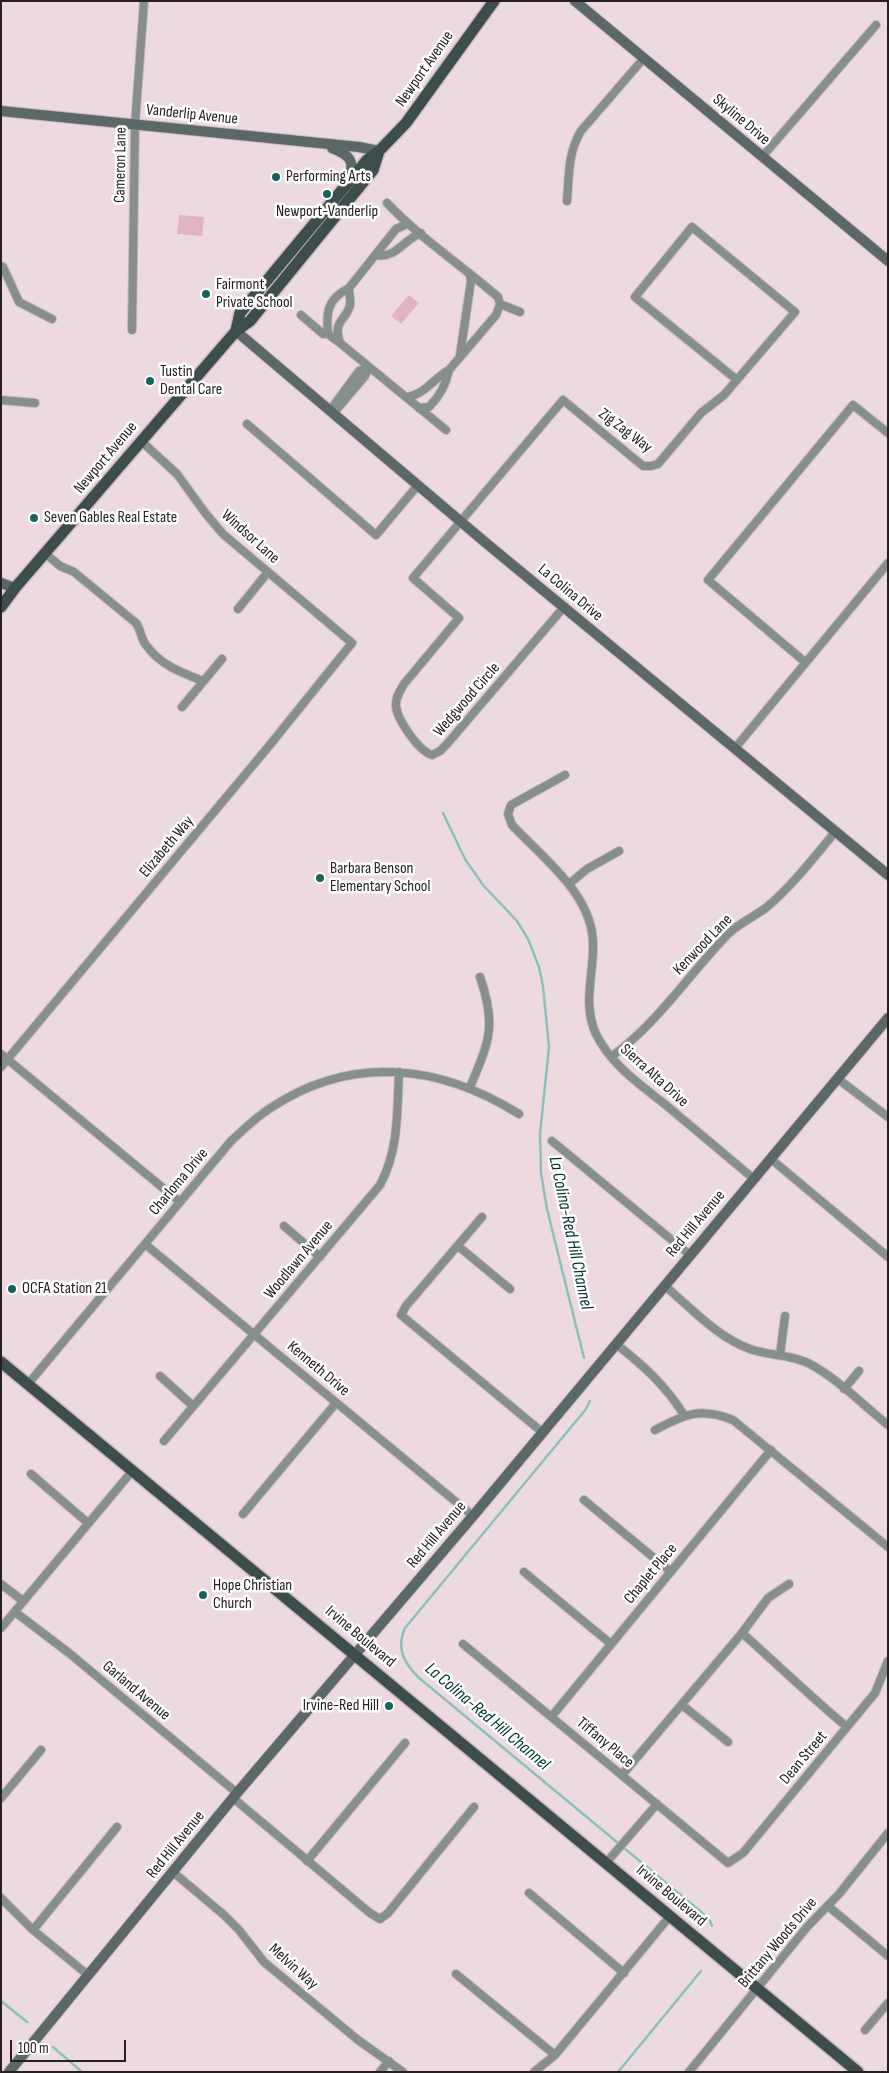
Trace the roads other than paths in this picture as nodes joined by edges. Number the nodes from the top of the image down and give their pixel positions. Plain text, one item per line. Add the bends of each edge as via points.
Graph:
1 (144, 1) edge
2 (494, 1) edge
3 (576, 1) edge
4 (876, 25) dead end
5 (644, 58) junction
6 (1, 111) edge
7 (135, 125) junction
8 (321, 144) junction
9 (379, 151) junction
10 (762, 157) junction
11 (347, 183) junction
12 (567, 201) dead end
13 (387, 203) dead end
14 (407, 224) junction
15 (421, 233) junction
16 (376, 255) junction
17 (888, 262) edge
18 (1, 266) edge
19 (470, 274) junction
20 (349, 288) junction
21 (500, 304) junction
22 (520, 312) dead end
23 (301, 315) dead end
24 (52, 319) dead end
25 (327, 320) junction
26 (311, 324) junction
27 (132, 330) dead end
28 (236, 331) junction
29 (328, 334) junction
30 (340, 343) junction
31 (460, 356) junction
32 (369, 367) junction
33 (449, 370) junction
34 (736, 380) junction
35 (407, 397) junction
36 (1, 400) edge
37 (35, 403) dead end
38 (419, 408) junction
39 (332, 412) junction
40 (247, 424) dead end
41 (446, 430) dead end
42 (888, 433) edge
43 (141, 441) junction
44 (418, 485) junction
45 (461, 521) junction
46 (46, 554) junction
47 (888, 564) edge
48 (268, 572) junction
49 (1, 583) edge
50 (15, 588) junction
51 (1, 607) edge
52 (564, 607) junction
53 (238, 609) dead end
54 (352, 643) joint
55 (222, 659) dead end
56 (804, 662) junction
57 (203, 681) junction
58 (182, 707) dead end
59 (736, 747) junction
60 (565, 775) dead end
61 (836, 831) junction
62 (620, 851) dead end
63 (888, 874) edge
64 (569, 884) junction
65 (480, 977) dead end
66 (888, 1018) edge
67 (4, 1057) edge
68 (611, 1057) junction
69 (1, 1067) edge
70 (399, 1072) junction
71 (838, 1078) junction
72 (470, 1087) junction
73 (519, 1114) dead end
74 (888, 1117) edge
75 (552, 1141) dead end
76 (771, 1159) junction
77 (754, 1179) junction
78 (180, 1202) junction
79 (482, 1217) dead end
80 (284, 1226) dead end
81 (145, 1244) junction
82 (458, 1246) junction
83 (690, 1255) junction
84 (320, 1257) junction
85 (888, 1257) edge
86 (664, 1286) junction
87 (510, 1289) dead end
88 (785, 1316) dead end
89 (254, 1335) junction
90 (616, 1344) junction
91 (780, 1355) junction
92 (1, 1362) edge
93 (859, 1371) dead end
94 (160, 1376) dead end
95 (28, 1384) junction
96 (844, 1389) junction
97 (336, 1403) junction
98 (194, 1406) junction
99 (684, 1415) junction
100 (888, 1425) edge
101 (654, 1430) dead end
102 (542, 1432) junction
103 (164, 1441) dead end
104 (771, 1450) junction
105 (132, 1470) junction
106 (30, 1474) dead end
107 (584, 1500) dead end
108 (243, 1514) dead end
109 (473, 1516) junction
110 (88, 1523) junction
111 (888, 1547) edge
112 (524, 1572) dead end
113 (671, 1572) junction
114 (1, 1584) edge
115 (789, 1584) dead end
116 (23, 1601) junction
117 (15, 1612) junction
118 (1, 1628) edge
119 (742, 1634) junction
120 (463, 1644) dead end
121 (611, 1644) junction
122 (355, 1654) junction
123 (888, 1662) edge
124 (682, 1705) junction
125 (552, 1716) junction
126 (847, 1727) junction
127 (728, 1742) dead end
128 (405, 1743) dead end
129 (41, 1750) dead end
130 (622, 1775) junction
131 (235, 1796) junction
132 (1, 1798) edge
133 (657, 1804) junction
134 (474, 1806) dead end
135 (117, 1827) dead end
136 (888, 1833) edge
137 (307, 1861) junction
138 (606, 1863) junction
139 (728, 1863) joint
140 (173, 1872) junction
141 (528, 1893) dead end
142 (1, 1898) edge
143 (828, 1906) junction
144 (670, 1916) junction
145 (33, 1930) junction
146 (888, 1956) edge
147 (624, 1973) junction
148 (456, 1974) dead end
149 (88, 1975) junction
150 (757, 1988) junction
151 (888, 2003) edge
152 (865, 2030) dead end
153 (555, 2055) junction
154 (389, 2061) junction
155 (9, 2072) edge
156 (380, 2072) edge
157 (403, 2072) edge
158 (534, 2072) edge
159 (689, 2072) edge
160 (858, 2072) edge

1 - 7 street, Cameron Lane
2 - 9 main road, Newport Avenue via 406,123
3 - 5 street, Skyline Drive
4 - 10 street
5 - 10 street, Skyline Drive
5 - 12 street via 574,143
6 - 7 street, Vanderlip Avenue
7 - 8 street, Vanderlip Avenue
7 - 27 street, Cameron Lane
8 - 9 street, Vanderlip Avenue via 359,146
8 - 11 street via 350,158 352,166
9 - 11 main road, Newport Avenue
9 - 28 main road, Newport Avenue via 374,170 250,321
10 - 17 street, Skyline Drive
11 - 28 main road, Newport Avenue via 240,313
13 - 14 street
14 - 15 street
14 - 16 street via 396,229
15 - 16 street via 393,254
15 - 19 street
16 - 20 street
18 - 24 street via 20,302
19 - 21 street via 498,297
19 - 31 street
20 - 25 street via 339,294 328,308
20 - 30 street via 350,306 338,330
21 - 22 street
21 - 31 street via 496,315
23 - 26 street
25 - 26 street
25 - 29 street
26 - 29 street via 323,334
28 - 39 street, La Colina Drive
28 - 43 main road, Newport Avenue
29 - 30 street
30 - 32 street
31 - 33 street
32 - 35 street
32 - 39 street via 338,409
33 - 35 street via 418,394
33 - 38 street via 444,389 436,400 429,407
34 - 34 street, Zig Zag Way via 635,297 692,227 795,312
34 - 45 street, Zig Zag Way via 724,395 701,412 658,464 651,466 643,466 563,400
35 - 38 street
36 - 37 street
38 - 41 street
39 - 44 street, La Colina Drive
40 - 44 street via 376,535
42 - 56 street via 852,405 708,580
43 - 46 main road, Newport Avenue
43 - 48 street, Windsor Lane via 177,474 223,534
44 - 45 street, La Colina Drive
45 - 52 street, La Colina Drive
45 - 52 street, Wedgwood Circle via 413,578 459,618 397,696 396,707 401,720 425,752 432,755 447,744
46 - 50 main road, Newport Avenue
46 - 57 street via 60,566 74,572 136,623 146,645 161,660 175,670
47 - 56 street
48 - 53 street
48 - 54 street, Windsor Lane
49 - 50 street
50 - 51 main road, Newport Avenue
52 - 59 street, La Colina Drive
54 - 67 street, Elizabeth Way via 263,754
55 - 57 street
56 - 59 street
57 - 58 street
59 - 61 street, La Colina Drive
60 - 64 street, Sierra Alta Drive via 511,805 508,814 512,825
61 - 63 street, La Colina Drive
61 - 68 street, Kenwood Lane via 788,887 732,931 650,1025
62 - 64 street via 587,869
64 - 68 street, Sierra Alta Drive via 585,907 591,924 590,1012 595,1032
65 - 72 street via 488,1000 490,1026 487,1047
66 - 71 street, Red Hill Avenue
67 - 69 street, Elizabeth Way
67 - 78 street
68 - 77 street, Sierra Alta Drive
70 - 72 street, Charloma Drive via 433,1076
70 - 78 street, Charloma Drive via 360,1073 325,1082 269,1108 231,1141
70 - 84 street, Woodlawn Avenue via 397,1128 394,1151 386,1173 372,1196
71 - 74 street
71 - 76 street, Red Hill Avenue
72 - 73 street, Charloma Drive
75 - 83 street
76 - 77 street, Red Hill Avenue
76 - 85 street
77 - 83 street, Red Hill Avenue
78 - 81 street, Charloma Drive
79 - 82 street
80 - 84 street
81 - 89 street, Kenneth Drive
81 - 95 street, Charloma Drive
82 - 87 street
82 - 102 street via 401,1315
83 - 86 street, Red Hill Avenue
84 - 89 street, Woodlawn Avenue
86 - 90 street, Red Hill Avenue
86 - 91 street via 733,1341 752,1350
88 - 91 street
89 - 97 street, Kenneth Drive
89 - 98 street, Woodlawn Avenue
90 - 99 street via 656,1378
90 - 102 street, Red Hill Avenue
91 - 96 street via 808,1363
92 - 95 main road, Irvine Boulevard
93 - 96 street
94 - 98 street
95 - 105 main road, Irvine Boulevard
96 - 100 street
97 - 108 street
97 - 109 street, Kenneth Drive
98 - 103 street, Woodlawn Avenue
99 - 101 street
99 - 104 street via 708,1413 733,1420
102 - 109 street, Red Hill Avenue
104 - 111 street
104 - 113 street, Chaplet Place
105 - 110 street
105 - 122 main road, Irvine Boulevard
106 - 110 street
107 - 113 street
109 - 122 street, Red Hill Avenue
110 - 116 street
112 - 121 street
113 - 121 street, Chaplet Place
114 - 116 street
115 - 119 street via 768,1598
116 - 117 street
117 - 118 street
117 - 131 street, Garland Avenue via 70,1653
119 - 124 street
119 - 126 street
120 - 125 street, Tiffany Place
121 - 125 street, Chaplet Place
122 - 131 street, Red Hill Avenue
122 - 138 main road, Irvine Boulevard
123 - 126 street, Dean Street via 875,1693
124 - 127 street
124 - 130 street
125 - 130 street, Tiffany Place
126 - 139 street, Dean Street via 743,1853
128 - 137 street
129 - 132 street
130 - 133 street, Tiffany Place
131 - 137 street, Garland Avenue
131 - 140 street, Red Hill Avenue
133 - 138 street
133 - 139 street, Tiffany Place
134 - 137 street, Garland Avenue via 380,1919
135 - 145 street
136 - 143 street, Brittany Woods Drive
138 - 144 main road, Irvine Boulevard
140 - 149 street, Red Hill Avenue
140 - 154 street, Melvin Way via 224,1915 264,1962 358,2040
141 - 147 street
142 - 145 street
143 - 146 street
143 - 150 street, Brittany Woods Drive
144 - 147 street
144 - 150 main road, Irvine Boulevard
145 - 149 street
147 - 153 street
148 - 153 street
149 - 155 street, Red Hill Avenue
150 - 159 street, Brittany Woods Drive
150 - 160 main road, Irvine Boulevard
151 - 152 street
153 - 158 street
154 - 156 street
154 - 157 street, Melvin Way

